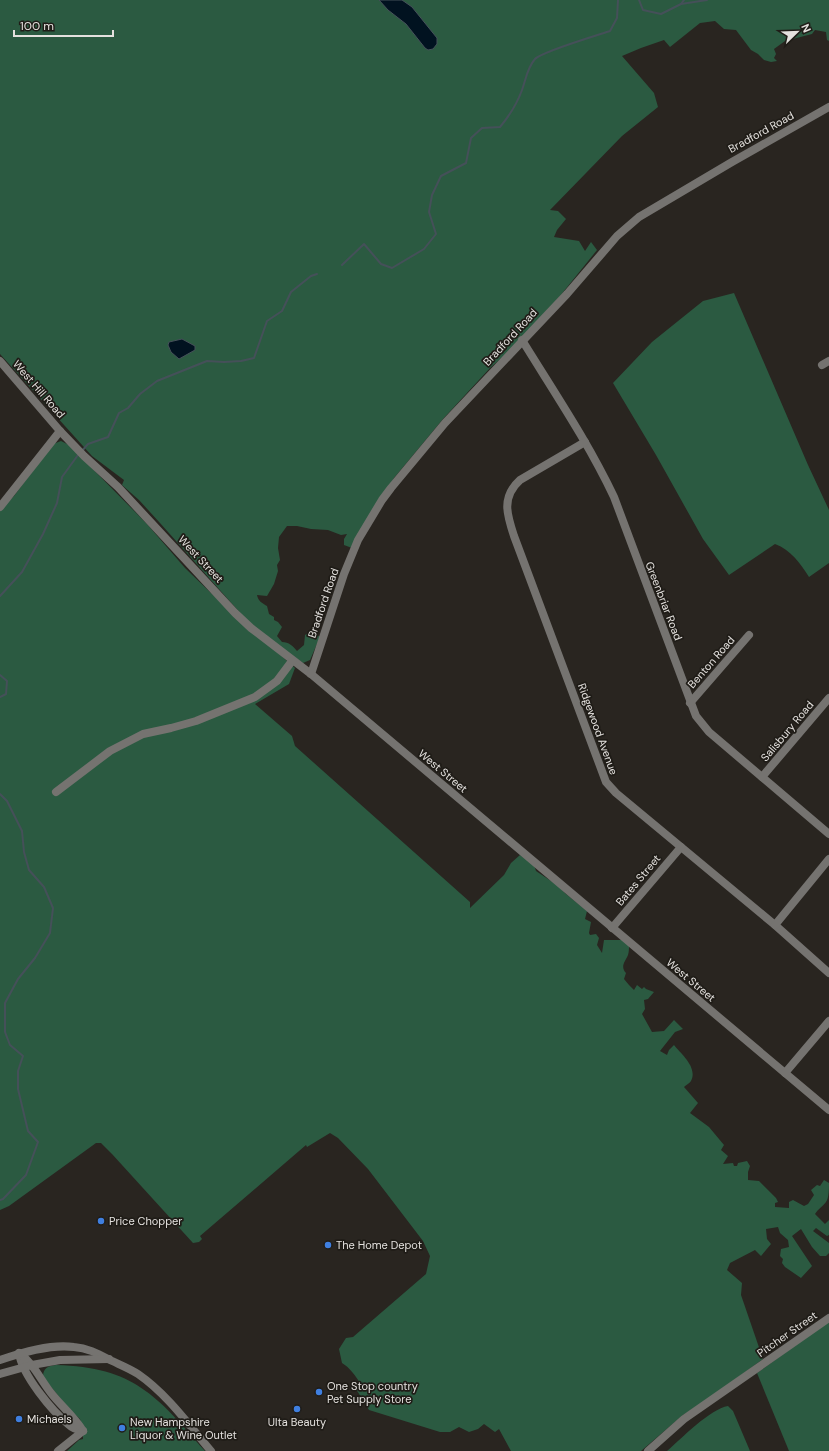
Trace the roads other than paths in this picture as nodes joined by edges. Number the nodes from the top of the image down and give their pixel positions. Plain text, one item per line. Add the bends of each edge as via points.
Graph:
1 (829, 107) edge
2 (522, 340) junction
3 (0, 361) edge
4 (60, 431) junction
5 (585, 442) junction
6 (0, 507) edge
7 (749, 635) dead end
8 (292, 661) junction
9 (311, 674) junction
10 (829, 698) edge
11 (690, 703) junction
12 (762, 778) junction
13 (56, 792) dead end
14 (829, 834) edge
15 (681, 847) junction
16 (829, 859) edge
17 (775, 925) junction
18 (612, 928) junction
19 (829, 973) edge
20 (829, 1021) edge
21 (786, 1073) junction
22 (829, 1110) edge
23 (829, 1318) edge
24 (19, 1353) junction
25 (110, 1359) junction
26 (0, 1360) edge
27 (32, 1364) junction
28 (22, 1367) junction
29 (0, 1374) edge
30 (83, 1431) junction
31 (58, 1451) edge
32 (211, 1451) edge
33 (648, 1451) edge

1 - 2 street, Bradford Road via 639,216 617,236
2 - 5 street, Greenbriar Road
2 - 9 street, Bradford Road via 445,423 382,500 358,540
3 - 4 street, West Hill Road
4 - 6 street
4 - 8 street, West Street via 123,493 235,613
5 - 11 street, Greenbriar Road via 614,498
5 - 15 street, Ridgewood Avenue via 514,486 507,500 510,525 606,782
7 - 11 street, Benton Road
8 - 9 street, West Street
8 - 13 street via 277,681 255,697 196,721 143,734 110,751
9 - 18 street, West Street
10 - 12 street, Salisbury Road
11 - 12 street, Greenbriar Road via 696,716 709,732
12 - 14 street, Greenbriar Road
15 - 17 street, Ridgewood Avenue
15 - 18 street, Bates Street
16 - 17 street
17 - 19 street, Ridgewood Avenue
18 - 21 street, West Street
20 - 21 street
21 - 22 street, West Street
23 - 33 street, Pitcher Street via 684,1419
24 - 25 street via 74,1347 91,1350
24 - 26 street
24 - 27 street
24 - 28 street
25 - 27 street via 60,1360
25 - 32 street via 138,1374 153,1386
27 - 28 street
27 - 30 street
28 - 29 street
28 - 30 street via 59,1415 69,1425
30 - 31 street

